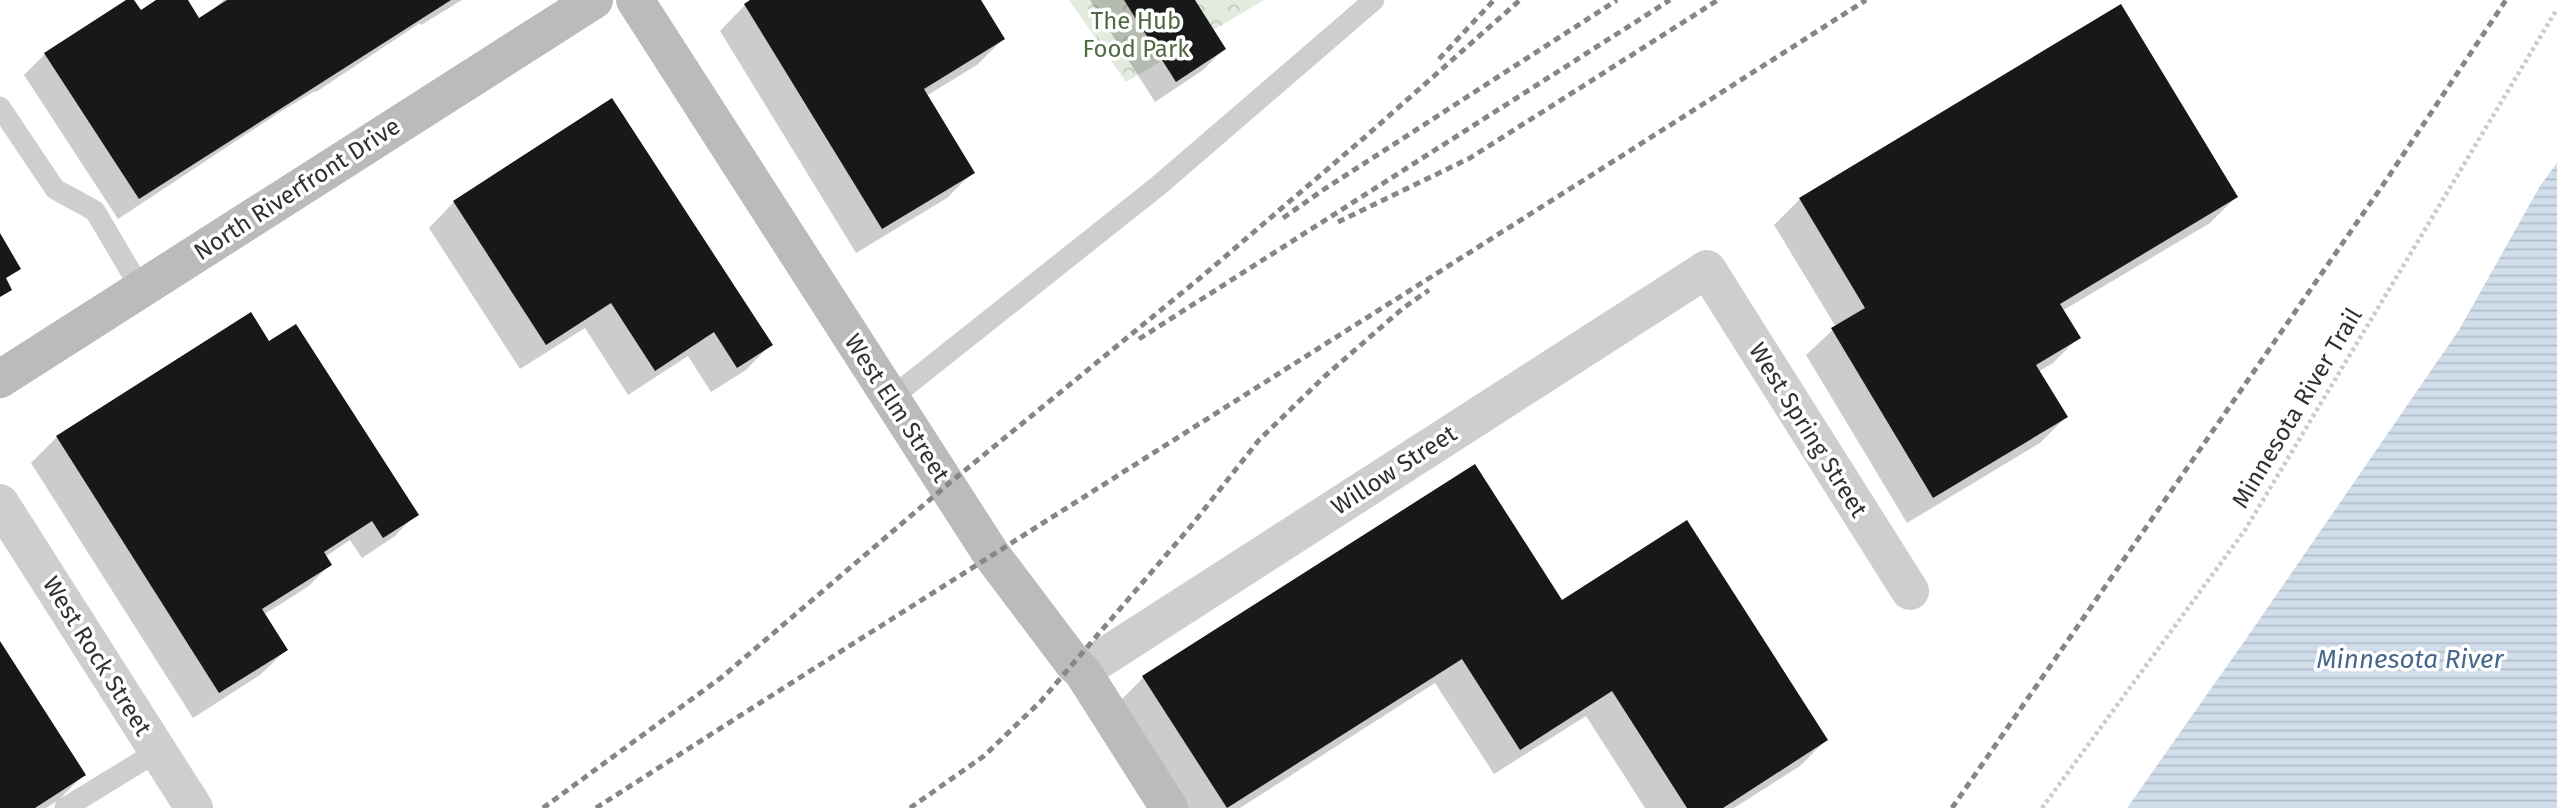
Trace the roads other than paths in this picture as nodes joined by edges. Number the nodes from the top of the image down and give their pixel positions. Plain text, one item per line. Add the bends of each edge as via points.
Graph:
1 (594, 0) edge
2 (635, 0) edge
3 (1374, 0) edge
4 (0, 107) edge
5 (1707, 269) joint
6 (141, 289) junction
7 (0, 379) edge
8 (891, 398) junction
9 (0, 503) edge
10 (1910, 591) dead end
11 (1082, 671) junction
12 (158, 751) junction
13 (65, 808) edge
14 (194, 808) edge
15 (1169, 808) edge

1 - 6 street, North Riverfront Drive
2 - 8 street, West Elm Street
3 - 8 lane via 1158,186
4 - 6 lane via 55,189 95,211
5 - 10 street, West Spring Street
5 - 11 street, Willow Street
6 - 7 street, North Riverfront Drive
8 - 11 street, West Elm Street via 991,554
9 - 12 street, West Rock Street
11 - 15 street, West Elm Street
12 - 13 lane
12 - 14 street, West Rock Street

